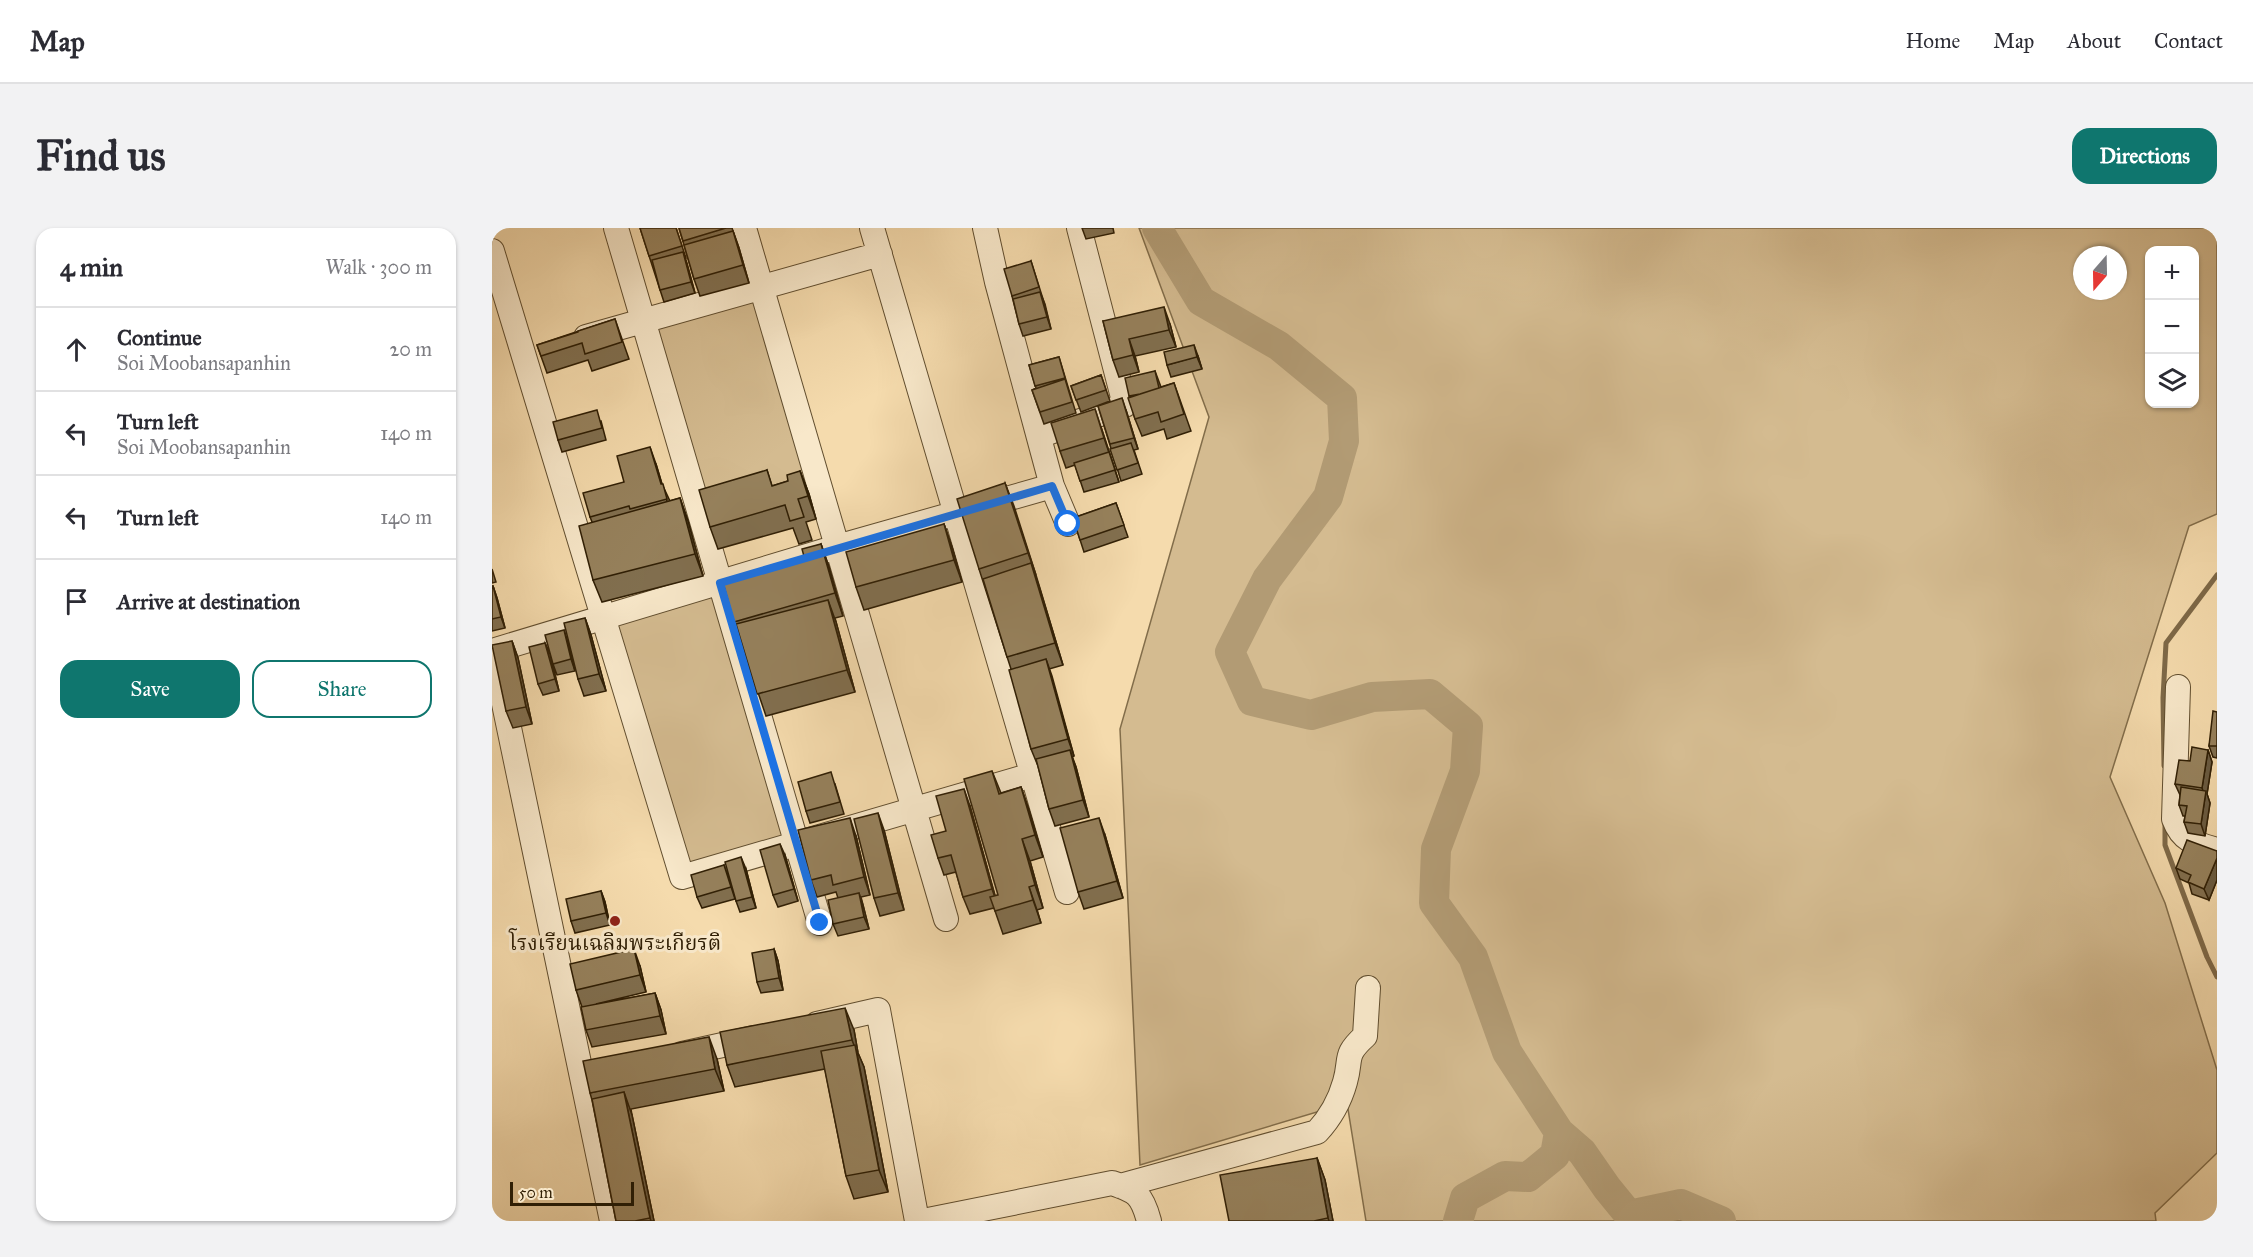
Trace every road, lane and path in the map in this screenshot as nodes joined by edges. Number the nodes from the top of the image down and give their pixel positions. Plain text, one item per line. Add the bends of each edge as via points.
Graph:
1 (616, 228) edge
2 (744, 228) edge
3 (872, 228) edge
4 (985, 228) edge
5 (1079, 228) edge
6 (492, 251) edge
7 (880, 254) junction
8 (761, 286) junction
9 (643, 321) junction
10 (545, 349) junction
11 (1039, 436) junction
12 (1052, 486) junction
13 (955, 514) junction
14 (1068, 524) dead end
15 (837, 547) junction
16 (720, 583) junction
17 (603, 618) junction
18 (492, 651) edge
19 (2178, 687) dead end
20 (1032, 776) junction
21 (914, 810) junction
22 (796, 844) junction
23 (2217, 850) edge
24 (1066, 892) dead end
25 (946, 919) dead end
26 (820, 923) dead end
27 (1368, 988) dead end
28 (663, 1059) edge
29 (1120, 1186) junction
30 (612, 1221) edge
31 (917, 1221) edge
32 (923, 1221) edge
33 (1149, 1221) edge

1 - 9 street
2 - 8 street
3 - 7 street
4 - 11 street
5 - 11 street via 1125,405
6 - 10 street
7 - 8 street
7 - 13 street
8 - 9 street
8 - 15 street
9 - 10 street
9 - 16 street
10 - 17 street
11 - 12 street
12 - 13 street
12 - 14 street
13 - 15 street
13 - 20 street
15 - 16 street
15 - 21 street
16 - 17 street
16 - 22 street
17 - 18 street
17 - 22 street via 682,877
18 - 30 street via 595,1074
19 - 23 street via 2174,819 2179,832 2194,843
20 - 21 street
20 - 24 street
21 - 22 street
21 - 25 street
22 - 26 street
27 - 29 street via 1365,1036 1351,1048 1345,1083 1329,1120 1317,1132
28 - 31 street via 878,1010
29 - 32 street via 1112,1183
29 - 33 street via 1143,1200

